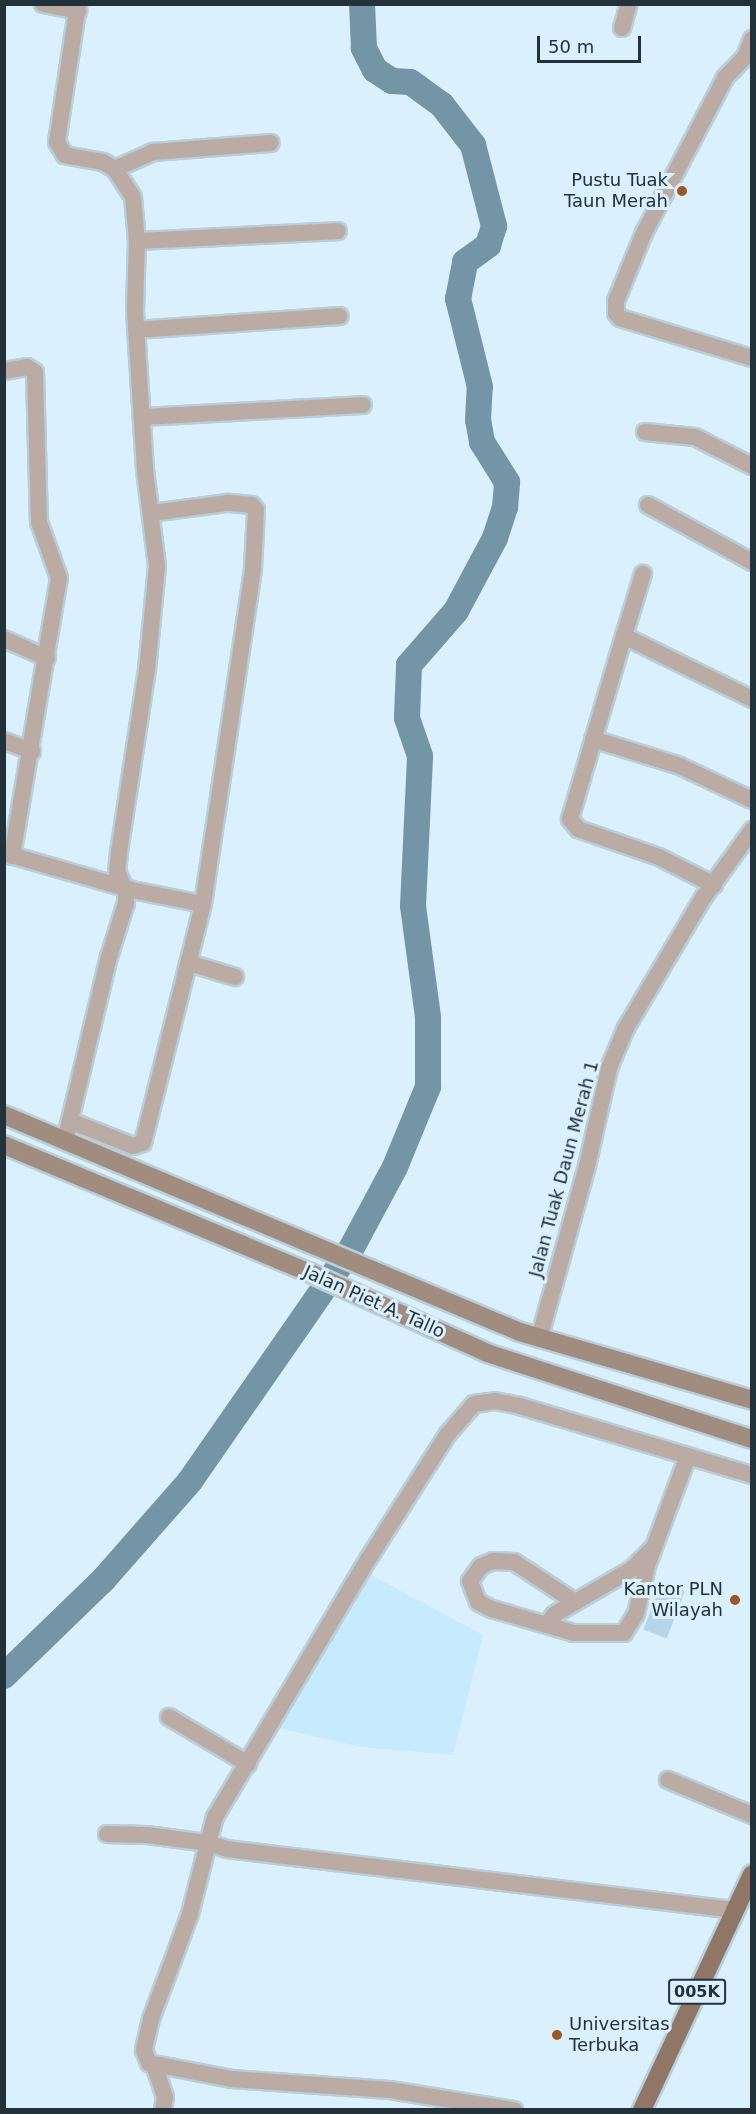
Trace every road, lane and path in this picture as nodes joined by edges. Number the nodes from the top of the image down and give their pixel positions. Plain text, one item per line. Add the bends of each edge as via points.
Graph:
1 (43, 4) edge
2 (629, 4) edge
3 (78, 8) edge
4 (622, 28) dead end
5 (752, 39) edge
6 (271, 143) dead end
7 (115, 169) junction
8 (338, 231) dead end
9 (137, 241) junction
10 (340, 316) dead end
11 (136, 330) junction
12 (752, 358) edge
13 (4, 371) edge
14 (363, 405) dead end
15 (142, 417) junction
16 (645, 432) dead end
17 (752, 466) edge
18 (648, 505) dead end
19 (152, 513) junction
20 (752, 562) edge
21 (643, 574) dead end
22 (624, 636) junction
23 (4, 639) edge
24 (47, 658) junction
25 (752, 699) edge
26 (593, 739) junction
27 (4, 741) edge
28 (32, 751) junction
29 (752, 800) edge
30 (752, 830) edge
31 (8, 854) edge
32 (714, 885) junction
33 (124, 886) junction
34 (203, 904) junction
35 (189, 963) junction
36 (235, 977) dead end
37 (4, 1115) edge
38 (70, 1121) junction
39 (66, 1141) junction
40 (4, 1145) edge
41 (539, 1339) junction
42 (752, 1400) edge
43 (752, 1438) edge
44 (688, 1456) junction
45 (752, 1475) edge
46 (654, 1547) junction
47 (575, 1602) junction
48 (547, 1624) junction
49 (169, 1717) dead end
50 (248, 1764) junction
51 (668, 1780) dead end
52 (752, 1815) edge
53 (107, 1834) dead end
54 (208, 1843) junction
55 (750, 1879) edge
56 (734, 1910) junction
57 (154, 2065) junction
58 (163, 2109) edge
59 (514, 2109) edge
60 (642, 2109) edge

1 - 3 street
2 - 4 street
3 - 7 street via 57,142 65,155 103,162
5 - 12 street via 745,57 725,78 644,233 616,300 616,313 620,318
6 - 7 street via 153,152
7 - 9 street via 133,197
8 - 9 street
9 - 11 street
10 - 11 street
11 - 15 street
13 - 24 street via 27,368 34,372 39,522 59,578
14 - 15 street
15 - 19 street
16 - 17 street via 695,437
18 - 20 street
19 - 33 street via 157,546 155,596 119,852 117,872
19 - 34 street via 227,503 252,505 256,510 253,568
21 - 22 street
22 - 25 street
22 - 26 street
23 - 24 street
24 - 28 street
26 - 29 street via 680,766
26 - 32 street via 571,825 659,856
27 - 28 street
28 - 31 street
30 - 32 street, Jalan Tuak Daun Merah 1
31 - 33 street
32 - 41 street, Jalan Tuak Daun Merah 1 via 626,1028 609,1068 587,1166
33 - 34 street
33 - 38 street via 126,903
34 - 35 street
35 - 36 street
35 - 38 street via 143,1143 133,1146
37 - 39 main road, Jalan Piet A. Tallo
38 - 39 street
39 - 41 main road, Jalan Piet A. Tallo
40 - 43 main road, Jalan Piet A. Tallo via 177,1215 506,1359
41 - 42 main road, Jalan Piet A. Tallo
44 - 45 street
44 - 46 street
44 - 50 street via 520,1406 495,1401 474,1404 428,1465
46 - 47 street via 632,1569
46 - 48 street via 636,1614 624,1633 574,1633
47 - 48 street
47 - 48 street via 514,1562 481,1566 470,1581 477,1602
49 - 50 street
50 - 54 street via 215,1817
51 - 52 street
53 - 54 street
54 - 56 street via 227,1849
54 - 57 street via 190,1914 151,2019 144,2050 146,2059
55 - 56 main road, 005K
56 - 60 main road, 005K
57 - 58 street via 165,2097
57 - 59 street via 232,2079 390,2090

